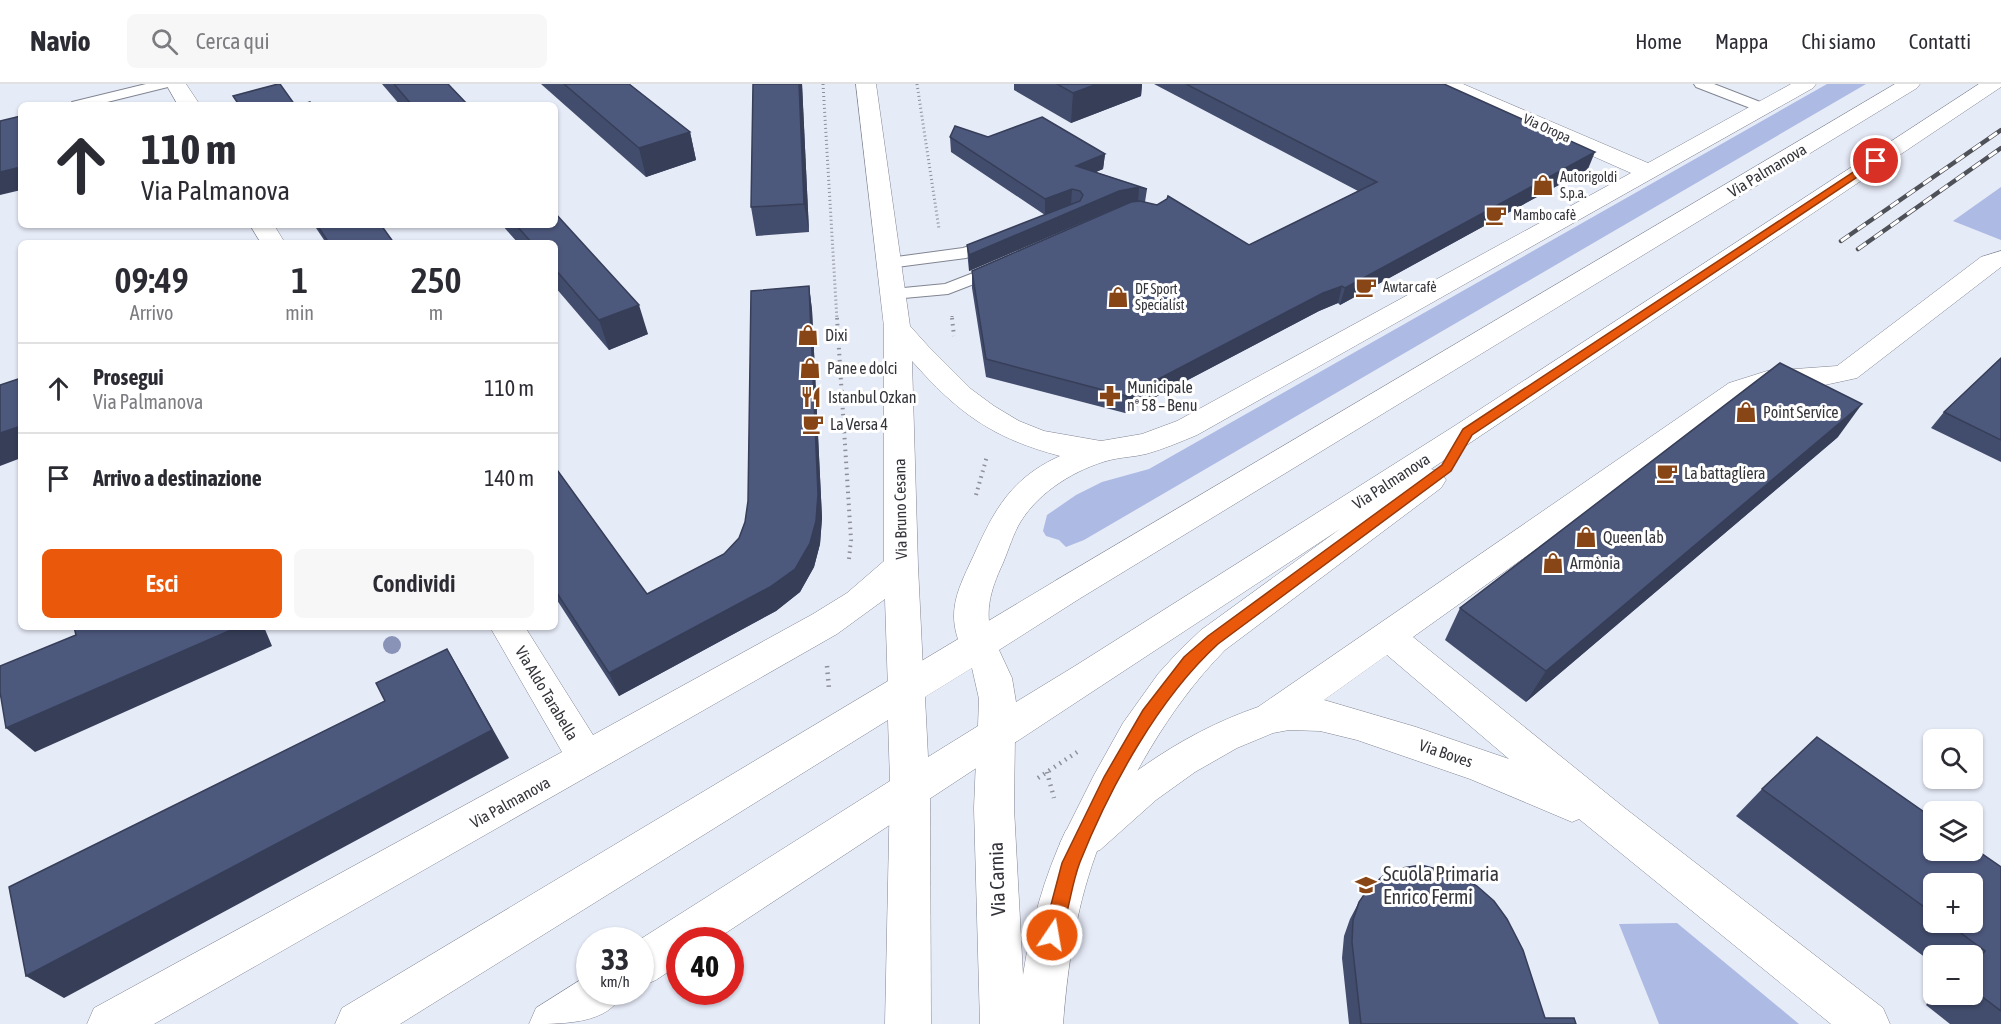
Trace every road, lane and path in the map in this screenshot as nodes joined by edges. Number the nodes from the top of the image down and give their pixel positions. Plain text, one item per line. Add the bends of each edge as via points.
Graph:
1 (163, 84) edge
2 (176, 84) edge
3 (823, 84) edge
4 (866, 84) edge
5 (917, 84) edge
6 (1446, 84) edge
7 (1701, 84) edge
8 (1806, 84) edge
9 (1910, 84) edge
10 (1993, 84) edge
11 (89, 102) edge
12 (187, 102) edge
13 (1763, 108) junction
14 (1649, 172) junction
15 (1011, 235) edge
16 (942, 255) junction
17 (2001, 259) edge
18 (1018, 260) edge
19 (889, 263) junction
20 (893, 294) junction
21 (897, 327) junction
22 (1467, 432) junction
23 (1104, 451) junction
24 (849, 561) dead end
25 (901, 566) junction
26 (509, 630) edge
27 (1388, 636) junction
28 (978, 646) junction
29 (906, 690) junction
30 (1272, 717) junction
31 (996, 735) junction
32 (1083, 748) dead end
33 (587, 759) junction
34 (1038, 779) dead end
35 (910, 789) junction
36 (1612, 822) junction
37 (1080, 843) junction
38 (654, 956) edge
39 (581, 1005) edge
40 (110, 1024) edge
41 (358, 1024) edge
42 (552, 1024) edge
43 (908, 1024) edge
44 (1003, 1024) edge
45 (1040, 1024) edge
46 (1867, 1024) edge

1 - 11 lane
2 - 12 main road
3 - 24 path via 851,540
4 - 19 main road, Via Bruno Cesana
5 - 16 path
6 - 14 main road, Via Oropa
7 - 13 lane
8 - 13 main road
9 - 28 main road, Via Palmanova
10 - 22 main road, Via Palmanova
13 - 14 main road
14 - 23 main road via 1187,428 1144,444
15 - 16 lane via 966,253
16 - 19 lane
17 - 27 main road via 1989,262 1847,372 1827,377 1766,379 1739,390
18 - 20 lane via 948,289
19 - 20 main road, Via Bruno Cesana
20 - 21 main road, Via Bruno Cesana
21 - 23 main road via 940,377 986,415 1041,442
21 - 25 main road, Via Bruno Cesana
22 - 31 main road, Via Palmanova
22 - 37 main road via 1447,468 1189,661 1148,714
23 - 28 main road via 1036,483 1010,512 976,582 969,628
25 - 29 main road, Via Bruno Cesana
25 - 33 main road, Via Palmanova via 845,613
26 - 33 main road, Via Aldo Tarabella
27 - 30 main road
27 - 36 main road, Via Boves
28 - 29 main road, Via Palmanova
28 - 31 main road via 996,680
29 - 35 main road
29 - 41 main road, Via Palmanova
30 - 36 main road, Via Boves via 1295,714 1339,719 1481,766
30 - 37 main road via 1228,734 1156,774
31 - 35 main road, Via Palmanova
31 - 44 main road, Via Carnia via 994,808
32 - 34 path
33 - 40 main road, Via Palmanova
35 - 38 main road, Via Palmanova
35 - 43 main road
36 - 46 main road, Via Boves
37 - 45 main road via 1055,917
39 - 42 main road

